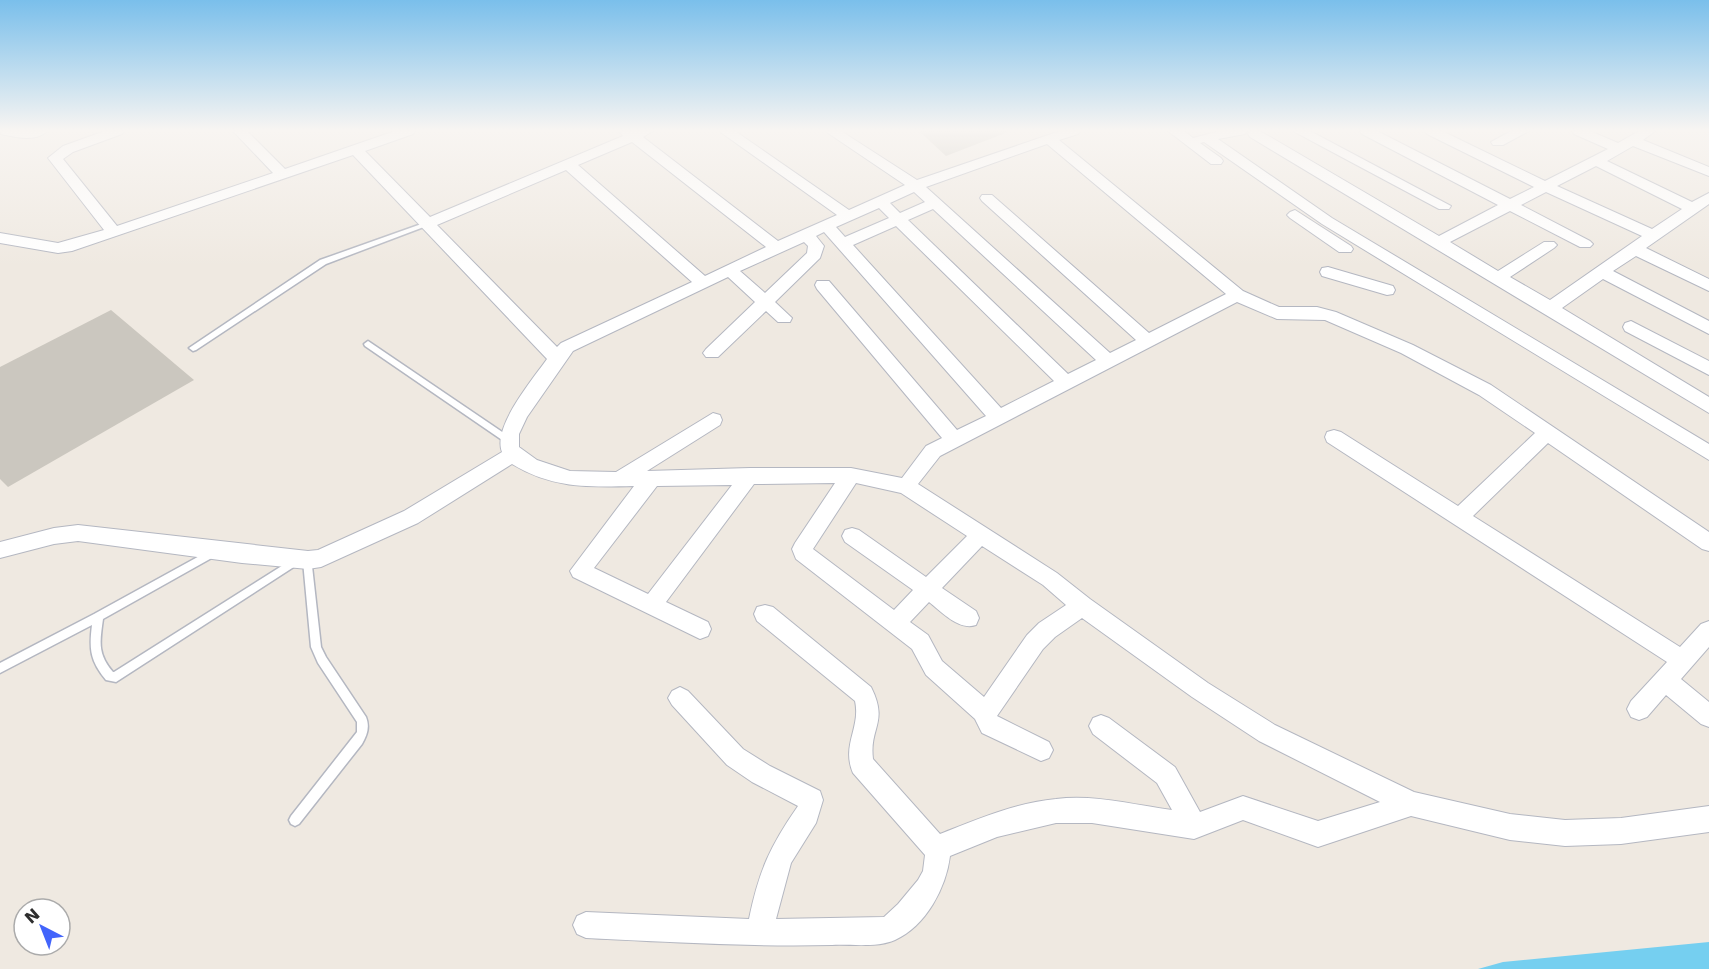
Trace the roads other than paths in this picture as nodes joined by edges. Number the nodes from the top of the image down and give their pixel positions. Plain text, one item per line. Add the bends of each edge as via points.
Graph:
1 (69, 176) edge
2 (279, 176) edge
3 (381, 176) edge
4 (537, 176) edge
5 (582, 176) edge
6 (688, 176) edge
7 (791, 176) edge
8 (901, 176) edge
9 (938, 176) edge
10 (1093, 176) edge
11 (1244, 176) edge
12 (1259, 176) edge
13 (1348, 176) edge
14 (1365, 176) edge
15 (1453, 176) edge
16 (1525, 176) edge
17 (1567, 176) edge
18 (1627, 176) edge
19 (916, 186) junction
20 (1547, 187) junction
21 (1709, 197) edge
22 (987, 198) dead end
23 (881, 202) junction
24 (934, 202) junction
25 (1402, 202) junction
26 (1508, 205) junction
27 (1444, 206) dead end
28 (1693, 208) junction
29 (848, 216) junction
30 (898, 219) junction
31 (427, 224) junction
32 (826, 226) junction
33 (114, 233) junction
34 (807, 235) junction
35 (1654, 236) junction
36 (0, 238) edge
37 (1438, 242) junction
38 (1350, 243) junction
39 (843, 244) junction
40 (1549, 244) dead end
41 (1585, 244) dead end
42 (777, 248) junction
43 (1635, 249) junction
44 (729, 270) junction
45 (1328, 272) junction
46 (1602, 272) junction
47 (1498, 278) junction
48 (703, 282) junction
49 (823, 285) dead end
50 (1318, 286) dead end
51 (1709, 286) edge
52 (1387, 290) dead end
53 (1237, 296) junction
54 (765, 302) junction
55 (1550, 308) junction
56 (784, 318) dead end
57 (1631, 327) dead end
58 (1709, 328) edge
59 (1148, 341) junction
60 (368, 344) dead end
61 (193, 348) dead end
62 (712, 353) dead end
63 (557, 358) junction
64 (1108, 361) junction
65 (1709, 369) edge
66 (1065, 382) junction
67 (1709, 406) edge
68 (997, 416) junction
69 (714, 420) dead end
70 (1548, 432) junction
71 (1334, 437) dead end
72 (955, 440) junction
73 (510, 447) junction
74 (1709, 453) edge
75 (750, 475) junction
76 (851, 475) junction
77 (621, 478) junction
78 (652, 478) junction
79 (906, 486) junction
80 (1460, 516) junction
81 (981, 534) junction
82 (852, 536) dead end
83 (1709, 543) edge
84 (0, 550) edge
85 (215, 551) junction
86 (305, 560) junction
87 (927, 590) junction
88 (652, 605) junction
89 (1082, 606) junction
90 (765, 614) dead end
91 (98, 617) junction
92 (968, 618) dead end
93 (895, 623) junction
94 (700, 629) dead end
95 (1709, 631) edge
96 (1682, 660) junction
97 (0, 668) edge
98 (1664, 679) junction
99 (680, 698) dead end
100 (1639, 709) dead end
101 (985, 714) junction
102 (1709, 716) edge
103 (1101, 726) dead end
104 (1041, 750) dead end
105 (1411, 804) junction
106 (1709, 819) edge
107 (294, 820) dead end
108 (1194, 826) junction
109 (938, 851) junction
110 (586, 925) dead end
111 (760, 933) junction

1 - 33 street
2 - 33 street
3 - 31 street
4 - 31 street
5 - 48 street
6 - 42 street
7 - 29 street
8 - 19 street
9 - 19 street
10 - 53 street
11 - 38 street
12 - 38 street
13 - 25 street
14 - 25 street
15 - 26 street
16 - 20 street
17 - 20 street
18 - 28 street
19 - 23 street
19 - 24 street
20 - 26 street
20 - 35 street
21 - 28 street
22 - 59 street
23 - 29 street
23 - 30 street
24 - 30 street
24 - 64 street
25 - 27 street
25 - 37 street
26 - 37 street
26 - 41 street
28 - 35 street
29 - 32 street
30 - 39 street
30 - 66 street
31 - 61 lane via 323,262
31 - 63 street
32 - 34 street
32 - 39 street
33 - 36 street via 65,248
34 - 42 street
34 - 54 street via 816,246 814,255
35 - 43 street
37 - 47 street
38 - 45 street
38 - 74 street
39 - 68 street
40 - 47 street
42 - 44 street
43 - 46 street
43 - 51 street
44 - 48 street
44 - 54 street
45 - 50 street
45 - 52 street
46 - 55 street
46 - 58 street
47 - 55 street
48 - 63 street via 567,347
49 - 72 street
53 - 59 street
53 - 70 street via 1277,313 1324,314 1386,339 1485,390
54 - 56 street
54 - 62 street
55 - 67 street
57 - 65 street
59 - 64 street
60 - 73 lane
63 - 73 street via 511,430
64 - 66 street
66 - 68 street
68 - 72 street
69 - 77 street
70 - 80 street
70 - 83 street
71 - 80 street
72 - 79 street via 933,451
73 - 77 street via 563,477
73 - 86 street via 411,517 335,554
75 - 76 street
75 - 78 street
75 - 88 street
76 - 79 street
76 - 93 street via 801,551
77 - 78 street
78 - 88 street via 580,571
79 - 81 street
80 - 96 street
81 - 87 street
81 - 89 street via 1050,579
82 - 87 street
84 - 85 street via 78,533
85 - 86 street
85 - 91 lane
86 - 91 lane via 116,677 110,677 96,659
86 - 107 lane via 316,647 363,727 358,740
87 - 92 street
87 - 93 street
88 - 94 street
89 - 101 street via 1035,642
89 - 105 street via 1267,733
90 - 109 street via 863,694 869,707 859,754 862,765
91 - 97 lane
93 - 101 street via 920,642 934,668
95 - 96 street
96 - 98 street
98 - 100 street
98 - 102 street
99 - 111 street via 735,757 811,800 810,809 779,859
101 - 104 street via 993,727
103 - 108 street via 1166,775
105 - 106 street via 1510,827 1565,834
105 - 108 street via 1318,834 1243,808
108 - 109 street via 1092,811 1056,811 997,824 949,842
109 - 111 street via 933,876 905,917 892,928
110 - 111 street

